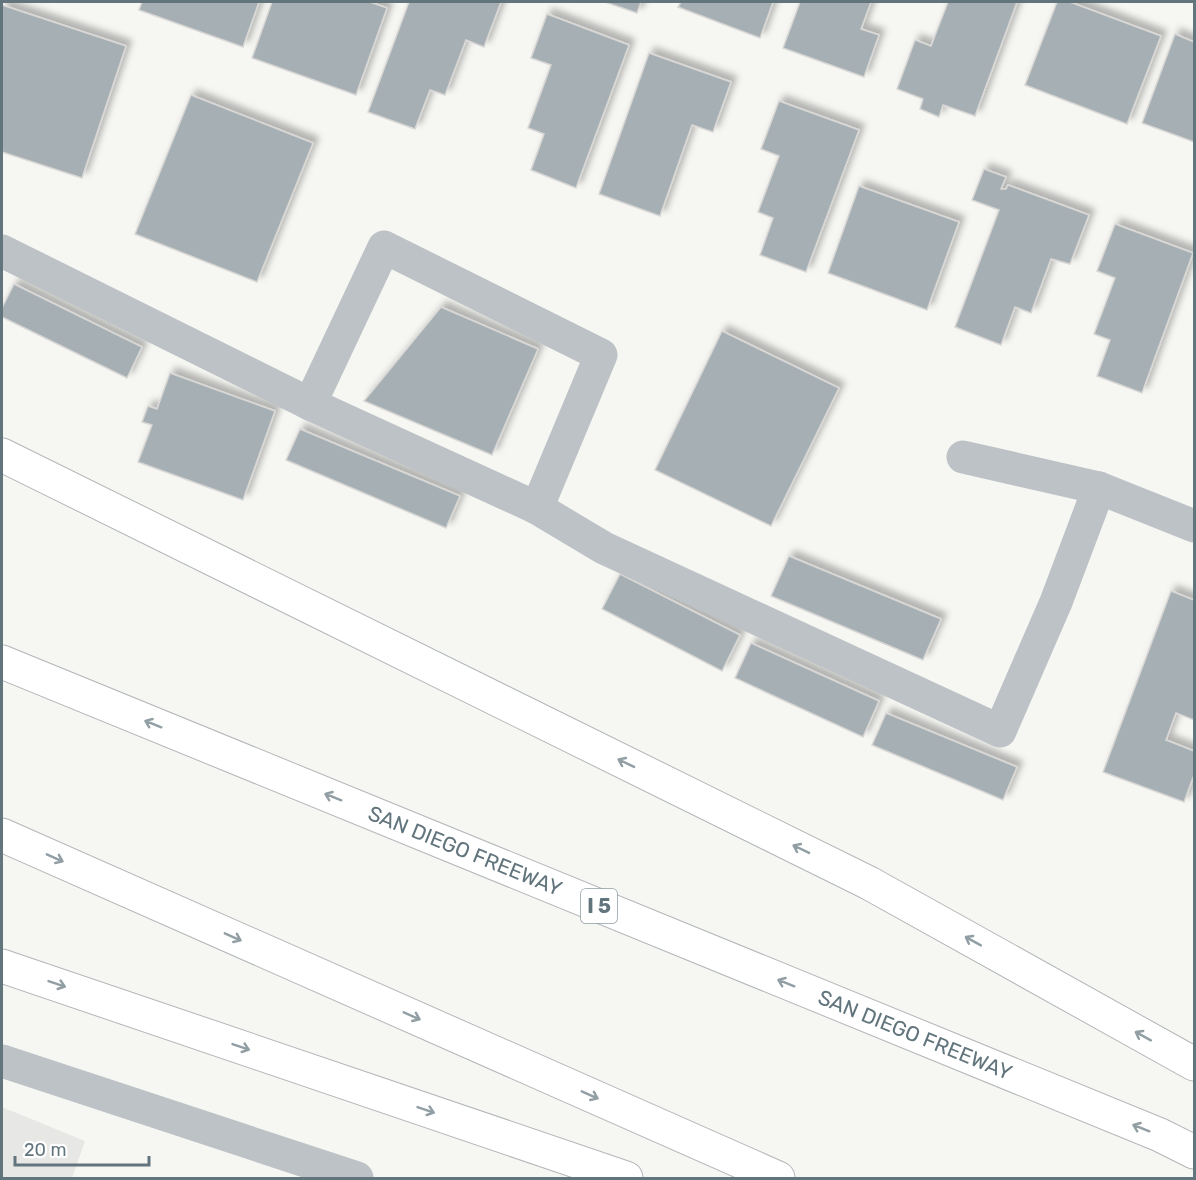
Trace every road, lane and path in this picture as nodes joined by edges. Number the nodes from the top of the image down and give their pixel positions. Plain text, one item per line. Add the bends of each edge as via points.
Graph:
1 (2, 251) edge
2 (310, 405) junction
3 (2, 455) edge
4 (963, 457) dead end
5 (1099, 488) junction
6 (537, 508) junction
7 (1194, 526) edge
8 (2, 662) edge
9 (2, 835) edge
10 (2, 966) edge
11 (2, 1061) edge
12 (1194, 1064) edge
13 (1194, 1152) edge
14 (357, 1179) edge
15 (626, 1179) edge
16 (778, 1179) edge

1 - 2 street
2 - 6 street
2 - 6 street via 384,247 601,355
12 -> 3 highway via 869,883
4 - 5 street
5 - 6 street via 1056,602 1000,731 604,548
5 - 7 street
13 -> 8 highway, SAN DIEGO FREEWAY / I 5
9 -> 16 highway
10 -> 15 highway
11 - 14 street

